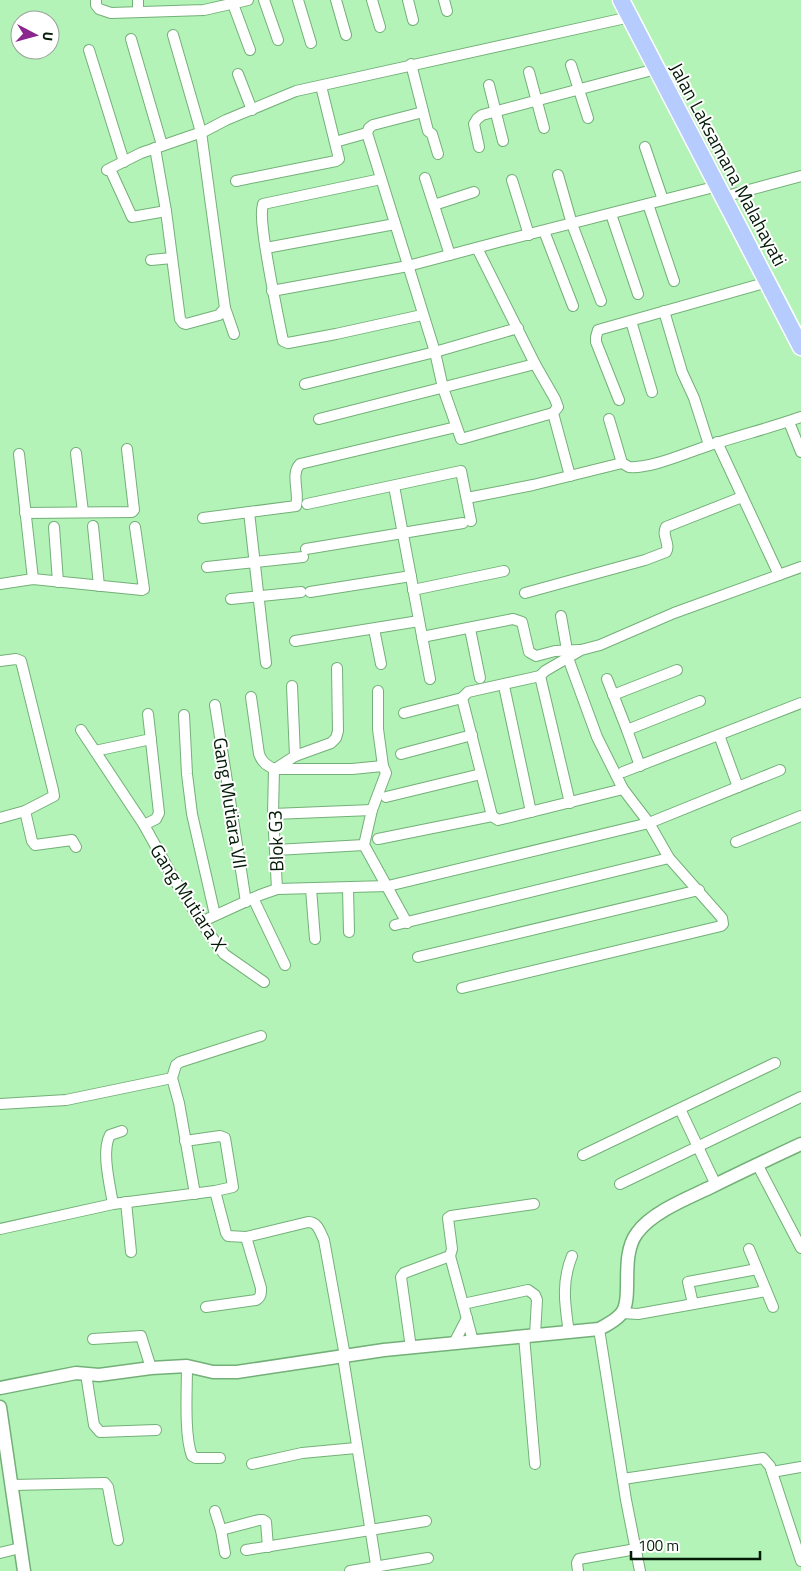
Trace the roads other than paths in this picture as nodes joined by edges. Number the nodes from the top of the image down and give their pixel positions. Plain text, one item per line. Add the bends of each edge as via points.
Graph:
1 (96, 0) edge
2 (138, 0) edge
3 (184, 0) edge
4 (248, 0) edge
5 (264, 0) edge
6 (298, 0) edge
7 (336, 0) edge
8 (372, 0) edge
9 (408, 0) edge
10 (444, 0) edge
11 (621, 0) edge
12 (236, 2) edge
13 (184, 11) junction
14 (447, 11) dead end
15 (138, 12) junction
16 (630, 17) junction
17 (413, 20) dead end
18 (380, 27) dead end
19 (173, 35) dead end
20 (346, 35) dead end
21 (131, 39) dead end
22 (278, 40) dead end
23 (311, 43) dead end
24 (89, 50) dead end
25 (250, 50) dead end
26 (411, 64) junction
27 (571, 65) dead end
28 (656, 69) junction
29 (529, 72) dead end
30 (238, 74) dead end
31 (489, 85) dead end
32 (321, 86) junction
33 (579, 89) junction
34 (537, 101) junction
35 (252, 110) junction
36 (423, 112) junction
37 (496, 112) junction
38 (588, 118) dead end
39 (544, 128) dead end
40 (200, 133) junction
41 (367, 134) junction
42 (503, 141) dead end
43 (335, 142) junction
44 (159, 147) junction
45 (479, 147) dead end
46 (646, 147) dead end
47 (438, 154) dead end
48 (124, 162) junction
49 (558, 175) dead end
50 (801, 176) edge
51 (426, 178) dead end
52 (380, 179) junction
53 (236, 180) dead end
54 (512, 180) dead end
55 (474, 192) dead end
56 (721, 192) junction
57 (663, 200) junction
58 (648, 204) junction
59 (434, 205) junction
60 (166, 211) junction
61 (611, 214) junction
62 (395, 224) junction
63 (572, 224) junction
64 (544, 231) junction
65 (529, 235) junction
66 (266, 248) junction
67 (477, 248) junction
68 (450, 255) junction
69 (172, 258) junction
70 (151, 260) dead end
71 (408, 266) junction
72 (674, 281) dead end
73 (768, 282) junction
74 (272, 291) junction
75 (638, 294) dead end
76 (601, 301) dead end
77 (573, 306) dead end
78 (225, 308) junction
79 (664, 311) junction
80 (422, 315) junction
81 (631, 321) junction
82 (518, 328) junction
83 (234, 334) dead end
84 (801, 346) edge
85 (435, 352) junction
86 (535, 364) junction
87 (305, 384) dead end
88 (443, 388) junction
89 (652, 392) dead end
90 (619, 400) dead end
91 (553, 413) junction
92 (801, 417) edge
93 (319, 419) dead end
94 (609, 419) dead end
95 (789, 422) junction
96 (456, 427) junction
97 (713, 444) junction
98 (127, 449) dead end
99 (801, 452) edge
100 (76, 453) dead end
101 (18, 454) dead end
102 (622, 462) junction
103 (570, 476) junction
104 (394, 486) junction
105 (742, 497) junction
106 (466, 498) junction
107 (308, 504) dead end
108 (83, 512) junction
109 (249, 512) junction
110 (25, 513) junction
111 (203, 518) dead end
112 (93, 526) dead end
113 (54, 527) dead end
114 (135, 527) dead end
115 (403, 532) junction
116 (255, 562) junction
117 (207, 567) dead end
118 (801, 567) edge
119 (504, 571) dead end
120 (779, 575) junction
121 (411, 576) junction
122 (33, 579) junction
123 (58, 582) junction
124 (0, 584) edge
125 (99, 586) junction
126 (413, 590) junction
127 (525, 593) dead end
128 (259, 596) junction
129 (231, 599) dead end
130 (561, 616) dead end
131 (419, 622) junction
132 (374, 629) junction
133 (470, 629) junction
134 (422, 638) junction
135 (295, 641) dead end
136 (568, 654) junction
137 (0, 662) edge
138 (266, 663) dead end
139 (381, 664) dead end
140 (337, 668) dead end
141 (677, 670) dead end
142 (540, 676) junction
143 (480, 678) dead end
144 (607, 679) dead end
145 (430, 680) dead end
146 (292, 686) dead end
147 (504, 686) junction
148 (378, 691) dead end
149 (613, 694) junction
150 (251, 697) dead end
151 (462, 698) junction
152 (700, 701) dead end
153 (801, 703) edge
154 (215, 705) dead end
155 (404, 713) dead end
156 (148, 714) dead end
157 (184, 714) dead end
158 (81, 730) dead end
159 (627, 730) junction
160 (472, 735) junction
161 (719, 735) junction
162 (150, 739) junction
163 (95, 751) junction
164 (401, 754) dead end
165 (295, 756) junction
166 (384, 766) junction
167 (640, 766) junction
168 (274, 769) junction
169 (780, 770) dead end
170 (623, 772) dead end
171 (481, 774) junction
172 (738, 787) junction
173 (623, 789) junction
174 (386, 797) dead end
175 (570, 803) junction
176 (25, 810) junction
177 (372, 810) junction
178 (531, 812) junction
179 (273, 814) junction
180 (492, 816) junction
181 (801, 816) edge
182 (0, 818) edge
183 (649, 823) junction
184 (144, 825) junction
185 (378, 839) dead end
186 (736, 842) dead end
187 (364, 844) junction
188 (76, 847) dead end
189 (276, 850) junction
190 (669, 858) junction
191 (388, 886) junction
192 (348, 888) junction
193 (277, 889) junction
194 (311, 890) junction
195 (699, 890) junction
196 (249, 900) junction
197 (216, 915) junction
198 (201, 922) junction
199 (407, 922) junction
200 (395, 925) dead end
201 (349, 932) dead end
202 (315, 939) dead end
203 (418, 957) dead end
204 (285, 965) dead end
205 (264, 982) dead end
206 (462, 988) dead end
207 (261, 1036) dead end
208 (775, 1063) dead end
209 (172, 1078) junction
210 (801, 1097) edge
211 (0, 1104) edge
212 (680, 1108) junction
213 (122, 1131) dead end
214 (185, 1141) junction
215 (801, 1144) edge
216 (698, 1146) junction
217 (583, 1155) dead end
218 (757, 1164) junction
219 (620, 1184) dead end
220 (716, 1184) junction
221 (215, 1191) junction
222 (195, 1194) junction
223 (126, 1202) junction
224 (113, 1204) junction
225 (534, 1204) dead end
226 (0, 1229) edge
227 (246, 1237) junction
228 (801, 1248) edge
229 (749, 1249) dead end
230 (131, 1252) dead end
231 (450, 1256) junction
232 (572, 1256) dead end
233 (757, 1269) junction
234 (766, 1291) junction
235 (463, 1304) junction
236 (693, 1304) junction
237 (206, 1307) dead end
238 (773, 1307) dead end
239 (622, 1313) junction
240 (467, 1318) junction
241 (599, 1329) junction
242 (569, 1333) junction
243 (529, 1336) junction
244 (93, 1339) dead end
245 (473, 1340) junction
246 (454, 1343) junction
247 (411, 1348) junction
248 (344, 1357) junction
249 (187, 1366) junction
250 (151, 1368) junction
251 (86, 1374) junction
252 (0, 1388) edge
253 (0, 1407) edge
254 (156, 1430) dead end
255 (2, 1431) edge
256 (356, 1448) junction
257 (220, 1458) dead end
258 (252, 1464) dead end
259 (535, 1464) dead end
260 (801, 1466) edge
261 (772, 1472) junction
262 (623, 1479) junction
263 (12, 1485) junction
264 (215, 1511) dead end
265 (426, 1521) dead end
266 (221, 1530) junction
267 (371, 1530) junction
268 (118, 1540) dead end
269 (268, 1547) junction
270 (20, 1548) junction
271 (636, 1549) junction
272 (246, 1550) dead end
273 (0, 1553) edge
274 (225, 1553) dead end
275 (428, 1558) dead end
276 (801, 1561) edge
277 (376, 1569) edge
278 (24, 1571) edge
279 (350, 1571) edge
280 (578, 1571) edge
281 (640, 1571) edge

1 - 15 street via 99,10 104,12
2 - 15 street
3 - 13 street
4 - 12 street
5 - 22 street
6 - 23 street
7 - 20 street
8 - 18 street
9 - 17 street
10 - 14 street
11 - 16 highway, Jalan Laksamana Malahayati
12 - 13 street
12 - 25 street
13 - 15 street
16 - 26 street
16 - 28 highway, Jalan Laksamana Malahayati
19 - 40 street
21 - 44 street
24 - 48 street
26 - 32 street
26 - 36 street
27 - 33 street
28 - 33 street
28 - 56 highway, Jalan Laksamana Malahayati
29 - 34 street
30 - 35 street
31 - 37 street
32 - 35 street via 291,92
32 - 43 street
33 - 34 street
33 - 38 street
34 - 37 street
34 - 39 street
35 - 40 street
36 - 41 street via 373,126
36 - 47 street
37 - 42 street
37 - 45 street via 482,115 474,122
40 - 44 street
40 - 78 street
41 - 43 street
41 - 52 street
43 - 53 street via 336,161
44 - 48 street
44 - 60 street
46 - 57 street
48 - 60 street via 109,169 132,217
49 - 63 street
50 - 56 street
51 - 59 street
52 - 62 street
52 - 66 street via 263,204 261,212
54 - 65 street
55 - 59 street
56 - 57 street
56 - 73 highway, Jalan Laksamana Malahayati
57 - 58 street
58 - 61 street
58 - 72 street
59 - 68 street
60 - 69 street
61 - 63 street
61 - 75 street
62 - 66 street
62 - 71 street
63 - 64 street
63 - 76 street
64 - 65 street
64 - 77 street
65 - 67 street
66 - 74 street
67 - 68 street
67 - 82 street
68 - 71 street
69 - 70 street
69 - 78 street via 180,324 219,315
71 - 74 street
71 - 80 street
73 - 79 street
73 - 84 highway, Jalan Laksamana Malahayati
74 - 80 street via 283,341 288,343
78 - 83 street
79 - 81 street
79 - 97 street via 682,372
80 - 85 street
81 - 89 street
81 - 90 street via 598,330 596,337
82 - 85 street
82 - 86 street
85 - 87 street
85 - 88 street
86 - 88 street
86 - 91 street via 558,407
88 - 93 street
88 - 96 street
91 - 96 street via 461,439
91 - 103 street
92 - 95 street
94 - 102 street
95 - 97 street
95 - 99 street
96 - 109 street via 300,464 296,470 296,506
97 - 102 street via 642,466 628,468
97 - 105 street
98 - 108 street via 134,510
100 - 108 street
101 - 110 street
102 - 103 street
103 - 106 street
104 - 106 street via 461,471
104 - 107 street
104 - 115 street
105 - 120 street
105 - 127 street via 666,527 666,552
106 - 115 street via 467,522
108 - 110 street
109 - 111 street
109 - 116 street
110 - 122 street
112 - 125 street
113 - 123 street
114 - 125 street via 144,589
115 - 116 street
115 - 121 street
116 - 117 street
116 - 128 street
118 - 120 street
119 - 126 street
120 - 136 street via 600,645
121 - 126 street
121 - 128 street
122 - 123 street
122 - 124 street
123 - 125 street
126 - 131 street
128 - 129 street
128 - 138 street
130 - 136 street
131 - 132 street
131 - 134 street
132 - 135 street
132 - 139 street
133 - 134 street
133 - 136 street via 512,618 522,622 532,655 555,651
133 - 143 street
134 - 145 street
136 - 142 street
136 - 173 street via 597,737
137 - 176 street via 21,661 53,790 54,796 50,799
140 - 165 street via 336,738 331,743
141 - 149 street
142 - 147 street
142 - 175 street
144 - 149 street
146 - 165 street
147 - 151 street via 468,692
147 - 178 street
148 - 166 street via 378,729
149 - 159 street
150 - 168 street via 258,754 266,765
151 - 155 street
151 - 160 street
152 - 159 street
153 - 161 street
154 - 196 street, Gang Mutiara VII
156 - 162 street, Gang Mutiara X
157 - 197 street via 192,814
158 - 163 street, Gang Mutiara X
159 - 167 street
160 - 164 street
160 - 171 street
161 - 167 street
161 - 172 street
162 - 163 street
162 - 184 street, Gang Mutiara X via 159,813 156,819
163 - 184 street, Gang Mutiara X
165 - 168 street
166 - 168 street
166 - 177 street via 386,776
167 - 170 street
168 - 179 street, Blok G3
169 - 172 street
171 - 174 street
171 - 180 street
172 - 183 street
173 - 175 street
173 - 183 street
175 - 178 street
176 - 182 street
176 - 188 street via 33,844 69,840 75,842
177 - 179 street
177 - 187 street
178 - 180 street via 498,820
179 - 189 street, Blok G3
180 - 185 street
181 - 186 street
183 - 190 street
183 - 191 street
184 - 198 street, Gang Mutiara X
187 - 189 street
187 - 191 street
189 - 193 street, Blok G3
190 - 195 street
190 - 199 street
191 - 192 street
191 - 199 street
192 - 194 street
192 - 201 street
193 - 194 street
193 - 196 street, Blok G3
194 - 202 street
195 - 203 street
195 - 206 street via 722,918 721,926
196 - 197 street, Blok G3
196 - 204 street, Gang Mutiara VII
197 - 198 street, Blok G3
198 - 205 street, Gang Mutiara X via 224,954
199 - 200 street
207 - 209 street via 180,1062
208 - 212 street
209 - 211 street via 66,1100
209 - 214 street
210 - 216 street
212 - 216 street
212 - 217 street
213 - 224 street via 110,1135 107,1140 106,1159
214 - 221 street via 225,1138 234,1185
214 - 222 street
215 - 218 street
216 - 219 street
216 - 220 street
218 - 220 street
218 - 228 street
220 - 239 street via 663,1211 637,1233 628,1251 626,1303
221 - 222 street
221 - 227 street via 226,1235
222 - 223 street
223 - 224 street
223 - 230 street
224 - 226 street
225 - 231 street via 451,1216 448,1218
227 - 237 street via 261,1288 259,1298
227 - 248 street via 304,1222 313,1222 317,1226 324,1240
229 - 233 street
231 - 235 street
231 - 247 street via 401,1276
232 - 242 street via 564,1296
233 - 234 street
233 - 236 street via 688,1282
234 - 236 street
234 - 238 street
235 - 240 street
235 - 243 street via 528,1290 537,1300
236 - 239 street via 638,1314
239 - 241 street
240 - 245 street
240 - 246 street
241 - 242 street
241 - 262 street
242 - 243 street
243 - 245 street
243 - 259 street
244 - 250 street via 141,1336
245 - 246 street
246 - 247 street
247 - 248 street
248 - 249 street via 237,1372 213,1372
248 - 256 street
249 - 250 street
249 - 257 street via 190,1451 196,1458
250 - 251 street
251 - 252 street via 76,1372
251 - 254 street via 96,1429 104,1433
253 - 255 street
255 - 263 street
256 - 258 street via 302,1453
256 - 267 street
260 - 261 street
261 - 262 street via 765,1459 758,1458
261 - 276 street
262 - 271 street
263 - 268 street via 105,1483
263 - 270 street
264 - 266 street
265 - 267 street
266 - 269 street via 263,1520 266,1522
266 - 274 street
267 - 269 street
267 - 277 street
269 - 272 street
270 - 273 street
270 - 278 street
271 - 280 street via 580,1559
271 - 281 street
275 - 277 street
277 - 279 street

